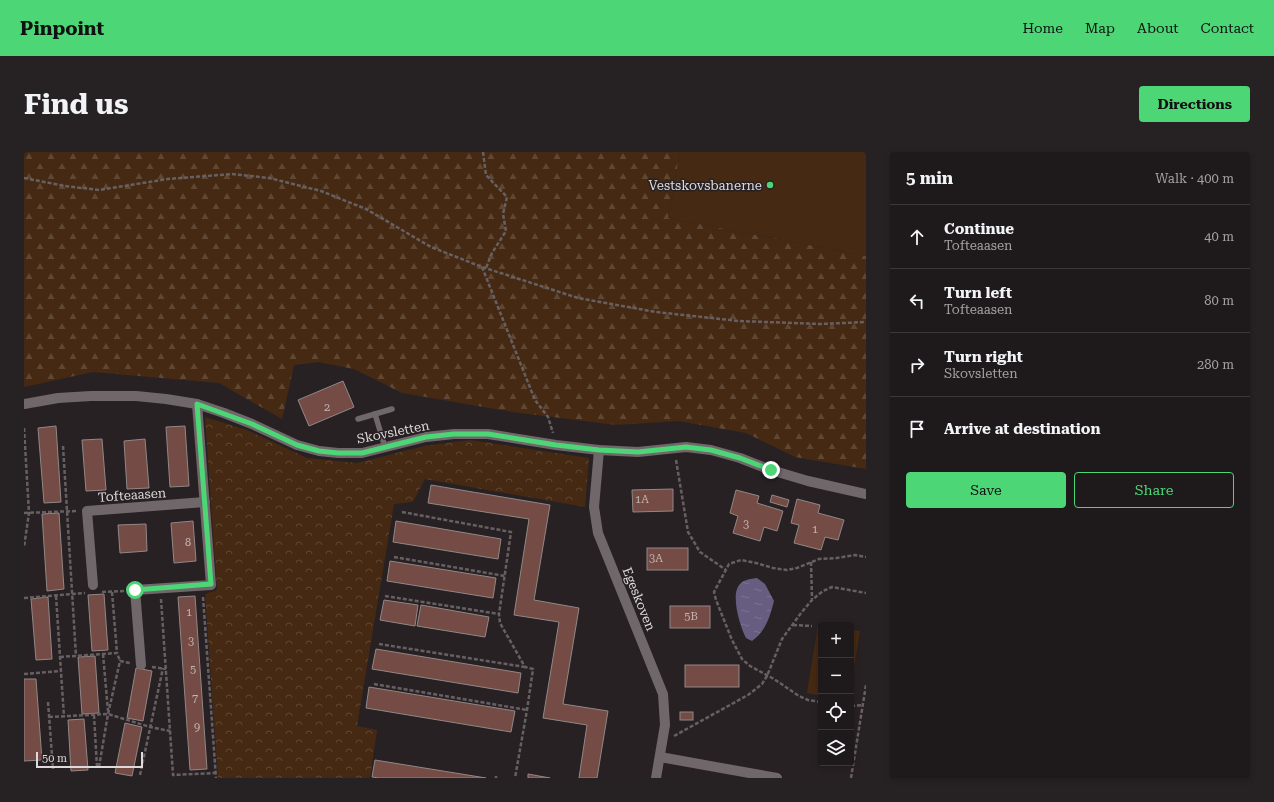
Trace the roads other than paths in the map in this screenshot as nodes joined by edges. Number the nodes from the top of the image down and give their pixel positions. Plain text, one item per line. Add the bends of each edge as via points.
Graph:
1 (24, 404) edge
2 (197, 404) junction
3 (392, 409) dead end
4 (375, 414) junction
5 (358, 419) dead end
6 (385, 447) junction
7 (599, 450) junction
8 (866, 494) edge
9 (205, 502) junction
10 (96, 589) road end
11 (140, 665) road end
12 (660, 757) junction
13 (656, 778) edge
14 (777, 778) edge

1 - 2 street, Skovsletten via 91,396 143,397
2 - 6 street, Skovsletten via 252,424 297,445 319,451 362,453
2 - 9 street
3 - 4 lane
4 - 5 lane
4 - 6 lane
6 - 7 street, Skovsletten via 426,437 488,434
7 - 8 street, Skovsletten via 638,452 686,447 711,450 808,481
7 - 12 street, Egeskoven via 594,507 598,533 663,694 665,725
9 - 10 street, Tofteaasen via 87,511
9 - 11 street via 211,584 135,590
12 - 13 street, Egeskoven
12 - 14 street

